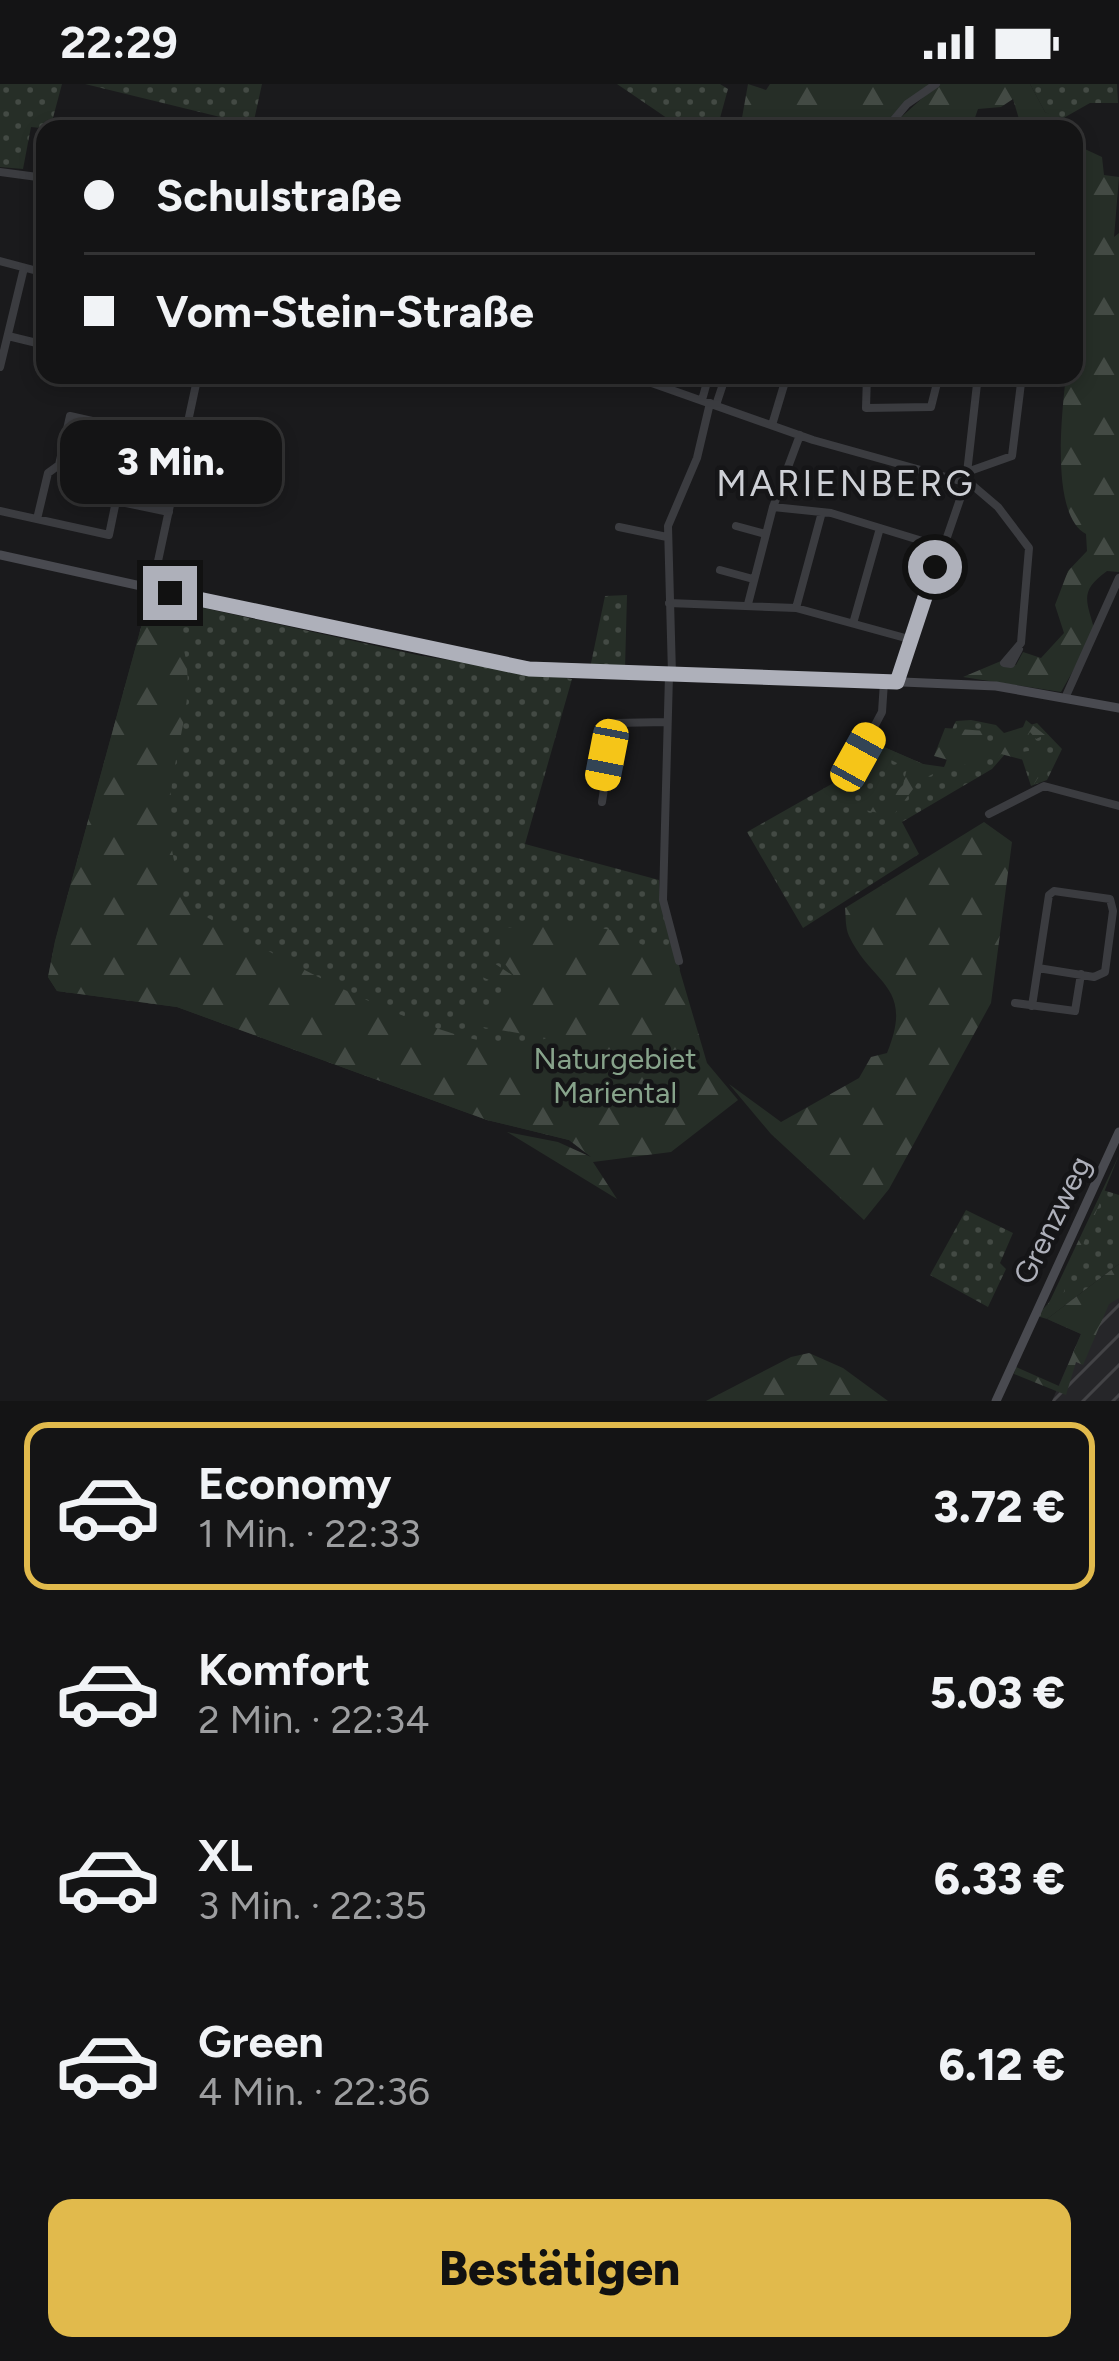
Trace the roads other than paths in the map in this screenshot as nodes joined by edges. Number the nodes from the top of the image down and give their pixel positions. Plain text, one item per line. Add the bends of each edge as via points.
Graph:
1 (936, 84) edge
2 (896, 120) edge
3 (0, 172) edge
4 (36, 177) edge
5 (0, 261) edge
6 (24, 268) junction
7 (36, 271) edge
8 (8, 336) junction
9 (36, 343) edge
10 (0, 367) edge
11 (196, 384) edge
12 (654, 384) edge
13 (710, 384) edge
14 (721, 384) edge
15 (784, 384) edge
16 (867, 384) edge
17 (937, 384) edge
18 (977, 384) edge
19 (1021, 384) edge
20 (709, 403) junction
21 (772, 425) junction
22 (800, 435) junction
23 (184, 442) junction
24 (966, 477) junction
25 (121, 483) dead end
26 (116, 501) junction
27 (773, 507) junction
28 (0, 511) edge
29 (170, 512) junction
30 (822, 512) junction
31 (37, 519) junction
32 (736, 526) dead end
33 (620, 527) dead end
34 (880, 528) junction
35 (765, 534) junction
36 (667, 537) junction
37 (942, 547) junction
38 (0, 555) edge
39 (720, 570) dead end
40 (1119, 578) edge
41 (753, 579) junction
42 (152, 589) junction
43 (669, 603) junction
44 (748, 604) junction
45 (796, 608) junction
46 (854, 620) junction
47 (909, 639) junction
48 (1019, 650) dead end
49 (671, 675) junction
50 (884, 682) junction
51 (897, 682) junction
52 (1065, 698) junction
53 (1119, 708) edge
54 (667, 722) junction
55 (842, 762) dead end
56 (602, 802) dead end
57 (1119, 806) edge
58 (989, 814) dead end
59 (1116, 912) edge
60 (679, 961) dead end
61 (1038, 968) junction
62 (1081, 974) junction
63 (1015, 1004) dead end
64 (1032, 1006) junction
65 (1119, 1132) edge
66 (996, 1401) edge

1 - 2 street
3 - 4 street
5 - 6 street
6 - 7 street
6 - 8 street
8 - 9 street
8 - 10 street
11 - 23 street
12 - 20 street
13 - 20 street
14 - 20 street
15 - 21 street
16 - 17 street via 866,408 930,410
18 - 24 street
19 - 24 street via 1012,456
20 - 21 street
20 - 36 street
21 - 22 street
22 - 24 street
22 - 27 street
23 - 29 street
23 - 31 street via 70,416
24 - 37 street
24 - 48 street via 1029,548
25 - 26 street
26 - 29 street
26 - 31 street via 109,535
27 - 30 street
27 - 35 street
28 - 31 street
29 - 42 street
30 - 34 street
30 - 45 street
32 - 35 street
33 - 36 street
34 - 37 street
34 - 46 street
35 - 41 street
36 - 43 street
37 - 47 street
38 - 42 main road
39 - 41 street
40 - 52 street
41 - 44 street
42 - 49 main road via 500,665
43 - 44 street
43 - 49 street
44 - 45 street
45 - 46 street
46 - 47 street
47 - 51 street
49 - 50 main road
49 - 54 street
50 - 51 main road
50 - 55 street via 876,725 858,757
51 - 52 main road
52 - 53 main road
54 - 56 street via 614,723
54 - 60 street via 663,899
57 - 58 street via 1044,786
59 - 61 street via 1109,899 1054,891
59 - 62 street via 1105,972
61 - 62 street
61 - 64 street
62 - 64 street via 1075,1010
63 - 64 street
65 - 66 main road, Grenzweg

